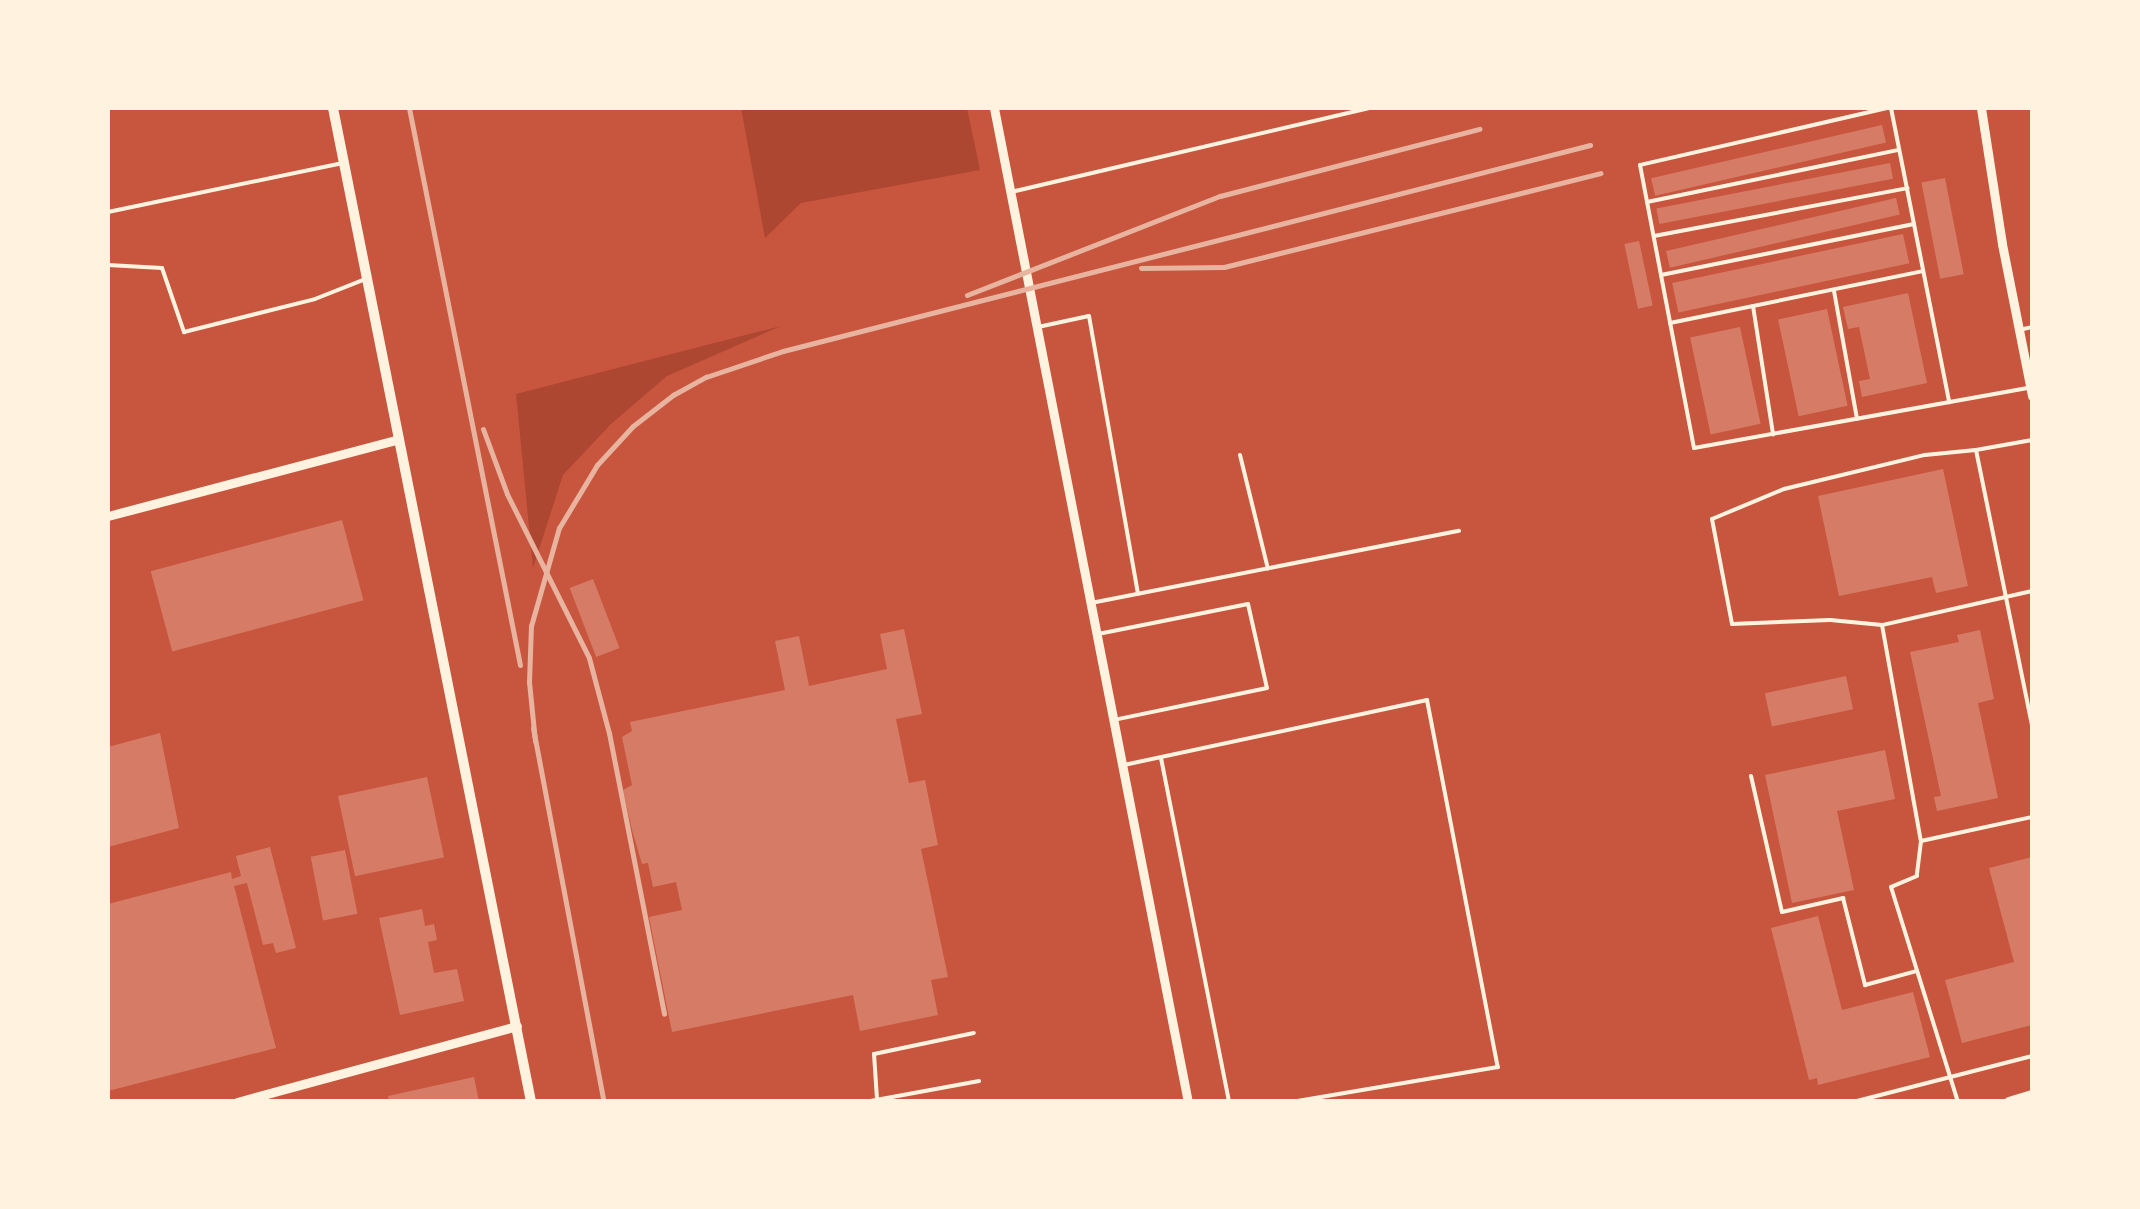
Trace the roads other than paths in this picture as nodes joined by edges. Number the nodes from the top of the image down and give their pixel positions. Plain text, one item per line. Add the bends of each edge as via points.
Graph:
1 (333, 108) edge
2 (994, 108) edge
3 (1368, 108) edge
4 (1889, 108) edge
5 (1982, 108) edge
6 (1900, 150) junction
7 (344, 162) junction
8 (1907, 188) junction
9 (1011, 192) junction
10 (1647, 202) junction
11 (108, 212) edge
12 (1914, 224) junction
13 (1654, 236) junction
14 (108, 265) edge
15 (1923, 271) junction
16 (1661, 276) junction
17 (367, 278) junction
18 (1834, 289) junction
19 (1753, 306) junction
20 (1670, 323) junction
21 (1038, 327) junction
22 (2032, 327) edge
23 (2019, 330) junction
24 (2032, 392) edge
25 (1949, 402) junction
26 (1856, 419) junction
27 (1773, 434) junction
28 (400, 439) junction
29 (2032, 440) edge
30 (1976, 450) junction
31 (1240, 456) dead end
32 (108, 516) edge
33 (1459, 531) dead end
34 (1268, 569) junction
35 (2032, 591) edge
36 (1138, 594) junction
37 (2006, 596) junction
38 (1092, 604) junction
39 (1882, 626) junction
40 (1097, 634) junction
41 (1114, 720) junction
42 (2032, 726) edge
43 (1160, 757) junction
44 (1123, 765) junction
45 (1752, 776) dead end
46 (2032, 817) edge
47 (1921, 841) junction
48 (1917, 971) junction
49 (517, 1026) junction
50 (974, 1033) dead end
51 (2032, 1056) edge
52 (1951, 1078) junction
53 (979, 1081) dead end
54 (2032, 1096) edge
55 (877, 1100) edge
56 (237, 1102) edge
57 (531, 1102) edge
58 (866, 1102) edge
59 (1188, 1102) edge
60 (1229, 1102) edge
61 (1290, 1102) edge
62 (1854, 1102) edge
63 (1958, 1102) edge
64 (2009, 1102) edge

1 - 7 street
2 - 9 street
3 - 9 lane
4 - 6 lane
4 - 10 lane via 1640,165
5 - 23 street
6 - 8 lane
6 - 10 lane
7 - 11 lane
7 - 17 street
8 - 12 lane
8 - 13 lane
9 - 21 street
10 - 13 lane
12 - 15 lane
12 - 16 lane
13 - 16 lane
14 - 17 lane via 162,268 184,332 315,300
15 - 18 lane
15 - 25 lane
16 - 20 lane
17 - 28 street
18 - 19 lane
18 - 26 lane
19 - 20 lane
19 - 27 lane
20 - 27 lane via 1694,448
21 - 36 lane via 1089,316
21 - 38 street
22 - 23 lane
23 - 24 street
24 - 25 lane
25 - 26 lane
26 - 27 lane
28 - 32 street
28 - 49 street
29 - 30 lane
30 - 37 lane
30 - 39 lane via 1784,488 1712,519 1732,624 1830,620
31 - 34 lane
33 - 34 lane
34 - 36 lane
35 - 37 lane
36 - 38 lane
37 - 39 lane
37 - 42 lane
38 - 40 street
39 - 47 lane
40 - 41 street
40 - 41 lane via 1248,604 1267,688
41 - 44 street
43 - 44 lane
43 - 60 lane
43 - 61 lane via 1427,700 1498,1068
44 - 59 street
45 - 48 lane via 1782,912 1843,898 1866,984
46 - 47 lane
47 - 48 lane via 1917,876 1890,887
48 - 52 lane
49 - 56 street
49 - 57 street
50 - 55 lane via 874,1054
51 - 52 lane
52 - 62 lane
52 - 63 lane
53 - 55 lane
54 - 64 street
55 - 58 lane

